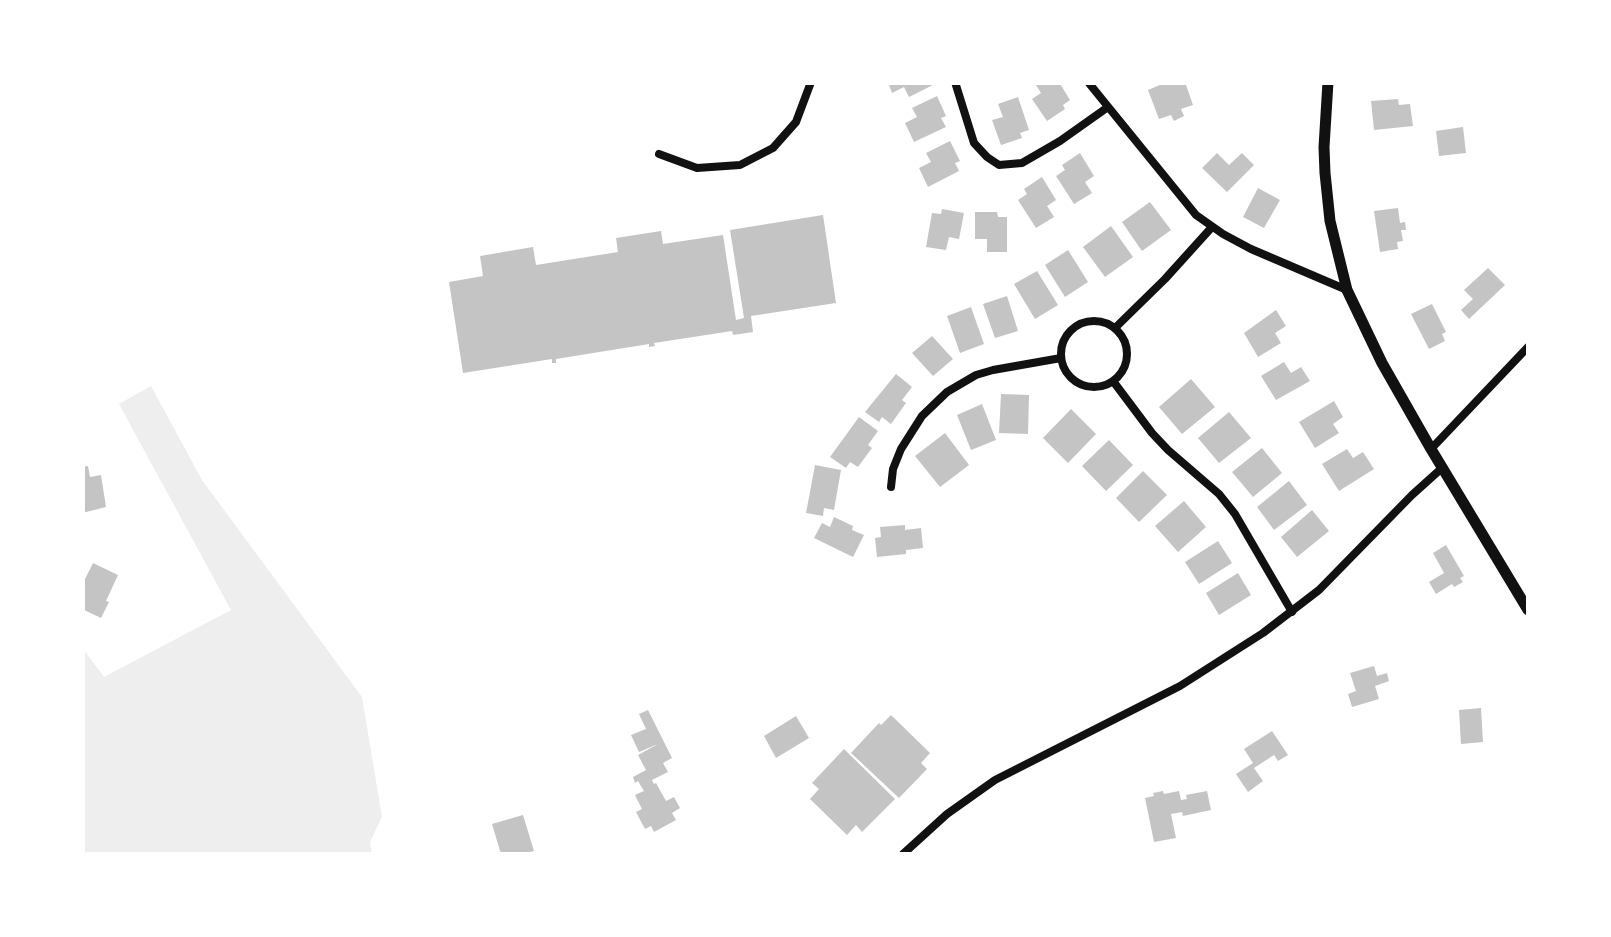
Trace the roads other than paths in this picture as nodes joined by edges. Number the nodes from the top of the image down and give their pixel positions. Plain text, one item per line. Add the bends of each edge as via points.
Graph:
1 (811, 82) edge
2 (956, 82) edge
3 (1088, 82) edge
4 (1328, 82) edge
5 (1108, 107) junction
6 (660, 154) dead end
7 (1212, 227) junction
8 (1347, 290) junction
9 (1115, 328) junction
10 (1528, 347) edge
11 (1061, 358) junction
12 (1113, 381) junction
13 (1430, 449) junction
14 (1442, 468) junction
15 (892, 487) dead end
16 (1528, 610) edge
17 (1292, 612) junction
18 (903, 854) edge

1 - 6 street via 796,122 773,148 740,166 697,168
2 - 5 street via 974,143 999,165 1022,163
3 - 5 street
4 - 8 main road via 1325,173
5 - 7 street
7 - 8 street
7 - 9 street
8 - 13 main road
9 - 11 street via 1097,321 1078,324 1065,338
9 - 12 street via 1127,358
10 - 13 street
11 - 12 street via 1078,382 1096,387
11 - 15 street via 976,375 947,392 907,439
12 - 17 street via 1152,434 1235,514
13 - 14 main road
14 - 16 main road
14 - 17 street
17 - 18 street via 1196,677 987,786

